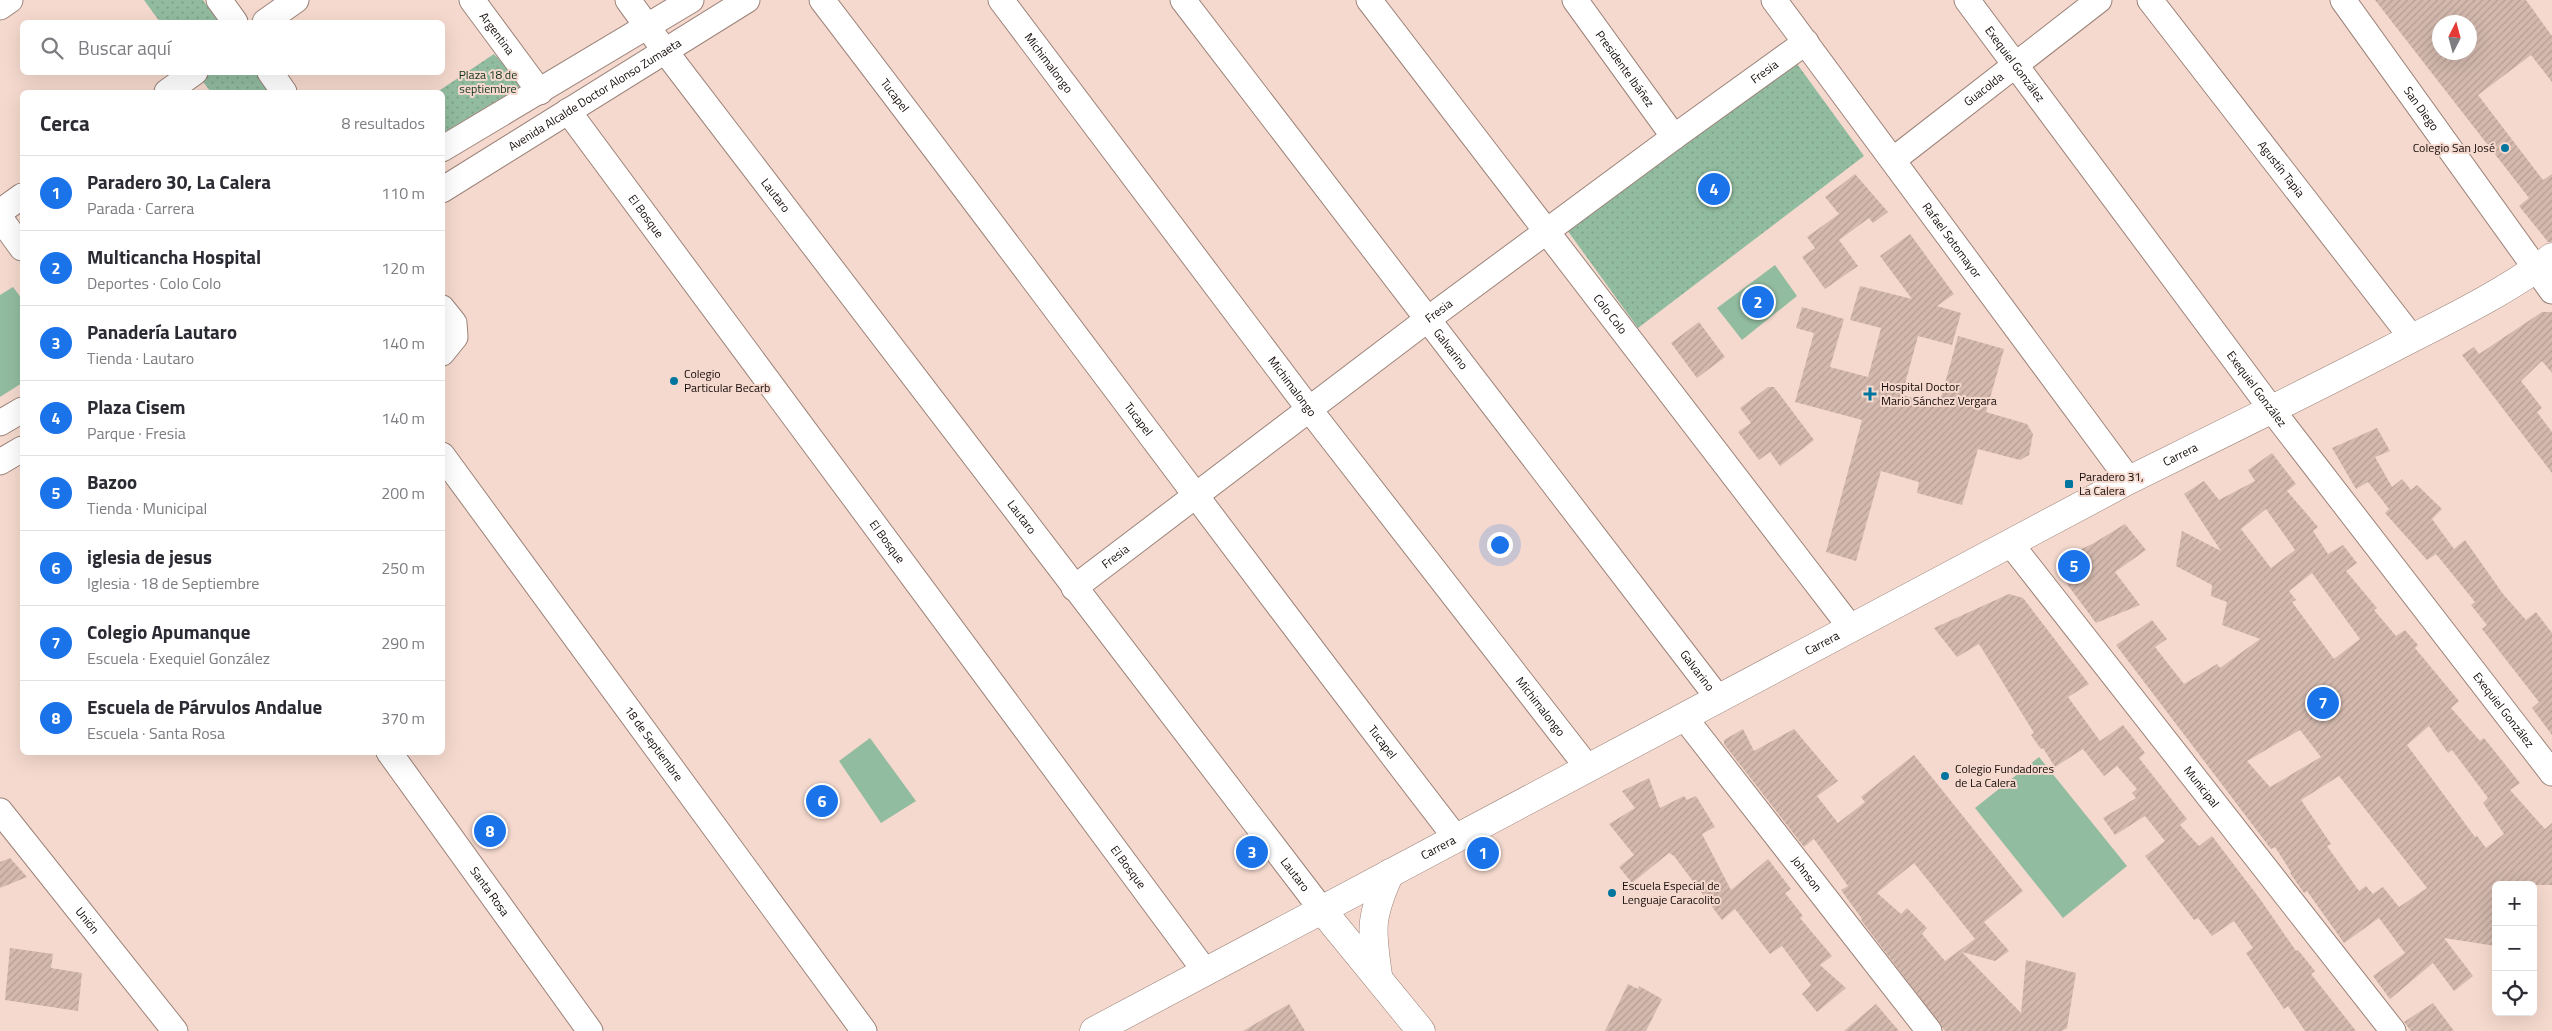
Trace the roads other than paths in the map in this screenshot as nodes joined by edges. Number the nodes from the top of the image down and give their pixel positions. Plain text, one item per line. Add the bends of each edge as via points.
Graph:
1 (10, 0) edge
2 (219, 0) edge
3 (296, 0) edge
4 (472, 0) edge
5 (628, 0) edge
6 (691, 0) edge
7 (747, 0) edge
8 (822, 0) edge
9 (1001, 0) edge
10 (1183, 0) edge
11 (1369, 0) edge
12 (1576, 0) edge
13 (1774, 0) edge
14 (1967, 0) edge
15 (2099, 0) edge
16 (2150, 0) edge
17 (2343, 0) edge
18 (0, 7) edge
19 (234, 20) edge
20 (268, 20) edge
21 (649, 26) junction
22 (1806, 42) junction
23 (664, 51) junction
24 (2015, 65) junction
25 (191, 75) edge
26 (272, 75) edge
27 (170, 90) edge
28 (283, 90) edge
29 (540, 92) junction
30 (568, 112) junction
31 (1674, 137) junction
32 (445, 147) edge
33 (1893, 160) junction
34 (445, 188) edge
35 (20, 197) edge
36 (0, 212) edge
37 (0, 218) edge
38 (1547, 230) junction
39 (20, 245) edge
40 (2544, 263) edge
41 (2552, 291) edge
42 (445, 312) edge
43 (1428, 319) junction
44 (2412, 338) junction
45 (445, 349) edge
46 (1309, 409) junction
47 (2272, 410) junction
48 (20, 411) edge
49 (0, 423) edge
50 (20, 450) edge
51 (445, 459) edge
52 (0, 462) edge
53 (2128, 480) junction
54 (1196, 497) junction
55 (2010, 543) junction
56 (1074, 588) junction
57 (1851, 628) junction
58 (1718, 698) junction
59 (1684, 717) junction
60 (391, 755) edge
61 (1588, 768) junction
62 (2552, 773) edge
63 (0, 811) edge
64 (1456, 838) junction
65 (1390, 873) junction
66 (1322, 910) junction
67 (1206, 972) junction
68 (1378, 975) junction
69 (175, 1031) edge
70 (590, 1031) edge
71 (864, 1031) edge
72 (1094, 1031) edge
73 (1421, 1031) edge
74 (1929, 1031) edge
75 (2393, 1031) edge

1 - 18 street
2 - 19 street
3 - 20 street
4 - 29 street, Argentina
5 - 21 street, Lautaro
6 - 21 street
7 - 23 street, Avenida Alcalde Doctor Alonso Zumaeta
8 - 54 street, Tucapel
9 - 46 street, Michimalongo
10 - 43 street, Galvarino
11 - 38 street, Colo Colo
12 - 31 street, Presidente Ibáñez
13 - 22 street, Rafael Sotomayor
14 - 24 street, Exequiel González
15 - 24 street, Guacolda
16 - 44 street, Agustín Tapia
17 - 40 street, San Diego
21 - 23 street, Lautaro
21 - 29 street
22 - 31 street, Fresia
22 - 33 street, Rafael Sotomayor
23 - 30 street, Avenida Alcalde Doctor Alonso Zumaeta
23 - 56 street, Lautaro
24 - 33 street, Guacolda
24 - 47 street, Exequiel González
25 - 27 street
26 - 28 street
29 - 32 street
30 - 34 street, Avenida Alcalde Doctor Alonso Zumaeta
30 - 67 street, El Bosque
31 - 38 street, Fresia
33 - 53 street, Rafael Sotomayor
35 - 36 street
37 - 39 street
38 - 43 street, Fresia
38 - 57 street, Colo Colo
40 - 41 street, San Diego
40 - 44 main road, Carrera
42 - 45 street via 454,323 455,337
43 - 46 street, Fresia
43 - 58 street, Galvarino
44 - 47 main road, Carrera
46 - 54 street, Fresia
46 - 61 street, Michimalongo
47 - 53 main road, Carrera
47 - 62 street, Exequiel González
48 - 49 street
50 - 52 street
51 - 71 street, 18 de Septiembre
53 - 55 main road, Carrera
54 - 56 street, Fresia
54 - 64 street, Tucapel
55 - 57 main road, Carrera
55 - 75 street, Municipal
56 - 66 street, Lautaro
57 - 58 main road, Carrera
58 - 59 main road, Carrera
59 - 61 main road, Carrera
59 - 74 street, Johnson
60 - 70 street, Santa Rosa
61 - 64 main road, Carrera
63 - 69 street, Unión
64 - 65 main road, Carrera
65 - 66 main road, Carrera
65 - 68 main road via 1373,915
66 - 67 main road, Carrera
66 - 68 main road, Lautaro
67 - 72 main road, Carrera
68 - 73 main road, Lautaro

